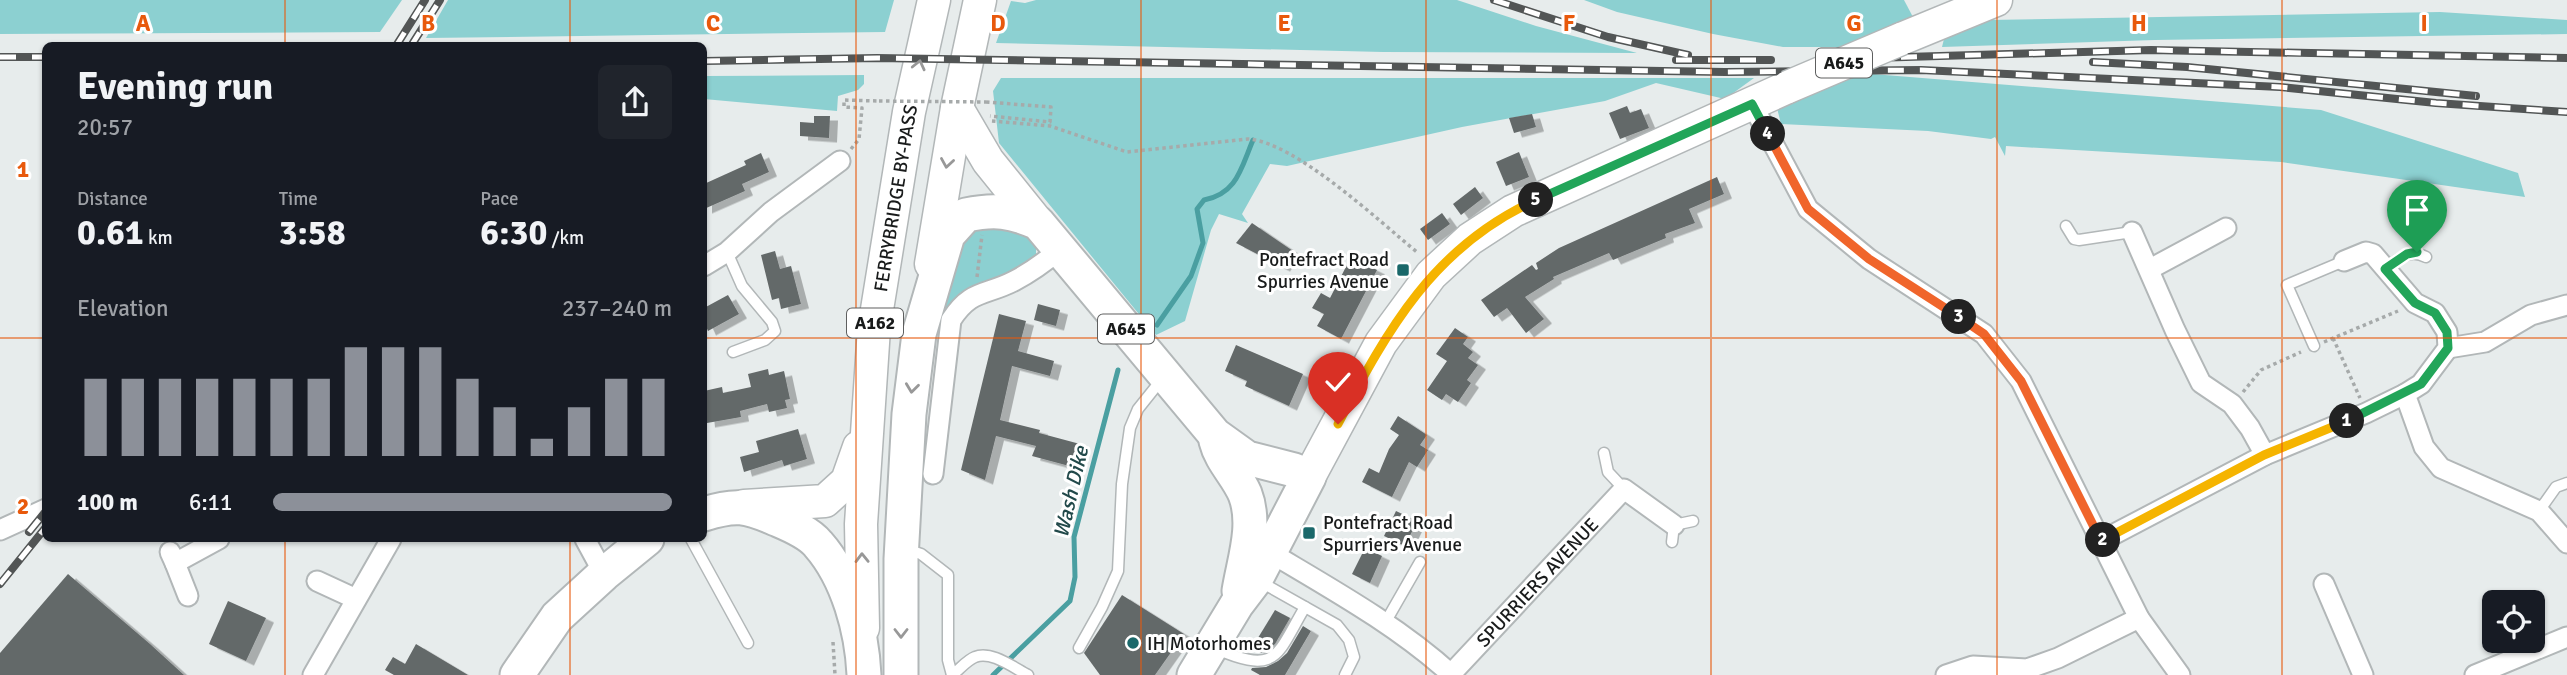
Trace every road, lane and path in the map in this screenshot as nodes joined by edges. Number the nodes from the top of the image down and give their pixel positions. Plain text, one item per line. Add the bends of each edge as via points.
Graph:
1 (934, 0) edge
2 (980, 0) edge
3 (1996, 0) edge
4 (1752, 104) junction
5 (971, 105) junction
6 (990, 120) junction
7 (990, 129) dead end
8 (840, 161) joint
9 (1038, 223) junction
10 (983, 226) dead end
11 (2066, 226) dead end
12 (2226, 228) dead end
13 (2132, 232) joint
14 (1059, 250) junction
15 (727, 252) junction
16 (1421, 255) dead end
17 (2426, 257) dead end
18 (2344, 261) joint
19 (707, 264) edge
20 (2150, 269) junction
21 (2385, 269) junction
22 (975, 295) junction
23 (2567, 306) edge
24 (919, 334) junction
25 (2333, 338) dead end
26 (2314, 346) dead end
27 (2448, 348) junction
28 (733, 352) dead end
29 (1165, 376) junction
30 (2405, 394) junction
31 (2366, 413) junction
32 (867, 422) junction
33 (1215, 435) junction
34 (1604, 453) dead end
35 (2264, 455) junction
36 (933, 474) dead end
37 (1309, 477) junction
38 (1237, 478) junction
39 (2567, 483) edge
40 (1624, 489) junction
41 (741, 506) junction
42 (1294, 509) junction
43 (42, 511) edge
44 (2539, 511) junction
45 (707, 513) edge
46 (1680, 529) dead end
47 (0, 530) edge
48 (2101, 541) junction
49 (212, 542) edge
50 (389, 542) edge
51 (587, 542) edge
52 (643, 542) edge
53 (693, 542) edge
54 (2567, 543) edge
55 (902, 548) junction
56 (1420, 562) dead end
57 (604, 574) junction
58 (1255, 579) junction
59 (317, 581) dead end
60 (2325, 584) dead end
61 (188, 596) dead end
62 (356, 599) junction
63 (1305, 607) junction
64 (2139, 618) junction
65 (1385, 624) junction
66 (2567, 638) edge
67 (748, 643) dead end
68 (1212, 647) junction
69 (1079, 648) dead end
70 (863, 663) edge
71 (2028, 672) edge
72 (1452, 674) edge
73 (313, 675) edge
74 (517, 675) edge
75 (901, 675) edge
76 (952, 675) edge
77 (1028, 675) edge
78 (1194, 675) edge
79 (1345, 675) edge
80 (1945, 675) edge
81 (2180, 675) edge
82 (2363, 675) edge
83 (2475, 675) edge

32 -> 1 main road, FERRYBRIDGE BY-PASS / A162 via 878,301 909,112
2 - 5 main road, A162
3 - 4 main road, A645, bridge
4 - 37 main road, A645 via 1513,211 1470,239 1431,275 1381,342
4 - 48 street via 1808,209 1869,259 1984,334 2021,381
5 - 6 path via 1051,107 1050,122 990,116
5 - 8 path, bridge via 844,100 844,107 862,108 859,139
5 - 9 main road via 988,161
5 -> 24 main road, A162
6 - 7 path
6 - 16 path via 1049,126 1127,152 1262,140 1317,171
8 - 15 street via 771,212
9 - 14 highway, A645
9 - 24 highway via 1014,212 966,215 948,234
10 - 22 path
11 - 13 lane via 2079,240
12 - 20 street
13 - 20 street
14 - 22 street via 1011,282
14 - 29 highway, A645
15 - 19 street
15 - 28 lane via 742,286 775,331 765,340
17 - 21 lane via 2417,252 2407,254
18 - 21 street via 2366,252
18 - 26 lane via 2287,285
20 - 35 street via 2201,383 2232,404
21 - 27 street via 2415,303 2435,313 2447,332
22 - 36 street via 951,320
23 - 27 street via 2531,315 2485,342
24 -> 55 highway, A162 via 909,414
25 - 31 path
27 - 30 street via 2421,384
29 - 33 highway, A645
29 - 69 lane via 1138,409 1130,428 1118,571
30 - 31 street
30 - 44 street via 2424,447 2441,468
31 - 35 street
32 - 41 main road, A162 via 847,481 825,501
70 -> 32 main road, FERRYBRIDGE BY-PASS / A162 via 861,524
33 - 37 highway, A645 via 1247,458
33 - 38 highway, A645 via 1218,450
34 - 40 lane via 1608,472
35 - 48 street
37 - 42 highway, A645
38 - 42 highway, A645 via 1252,491
38 - 58 highway, A645 via 1248,506
39 - 44 lane via 2556,488
40 - 46 street
40 - 72 street, SPURRIERS AVENUE
41 - 45 highway, A162
41 - 70 highway, A162 via 794,527 817,543 844,587
42 - 58 highway, A645
43 - 47 street
44 - 54 street
48 - 64 street
49 - 61 street via 173,558
50 - 62 street
51 - 57 street
52 - 57 highway
53 - 67 lane
55 -> 75 highway, A162
55 - 76 lane via 922,554 948,575
56 - 65 lane
57 - 74 highway via 557,617
58 - 63 lane
58 - 65 street, SPURRIERS AVENUE
58 - 68 highway, A645
59 - 62 street
60 - 82 street
62 - 73 street
63 - 68 lane via 1274,658 1266,663 1236,659
63 - 79 lane via 1337,625 1349,640 1354,657
64 - 71 street
64 - 81 street
65 - 72 street, SPURRIERS AVENUE
66 - 83 street
68 - 78 highway, A645
71 - 80 street via 1973,666
76 - 77 lane via 975,657 984,656

